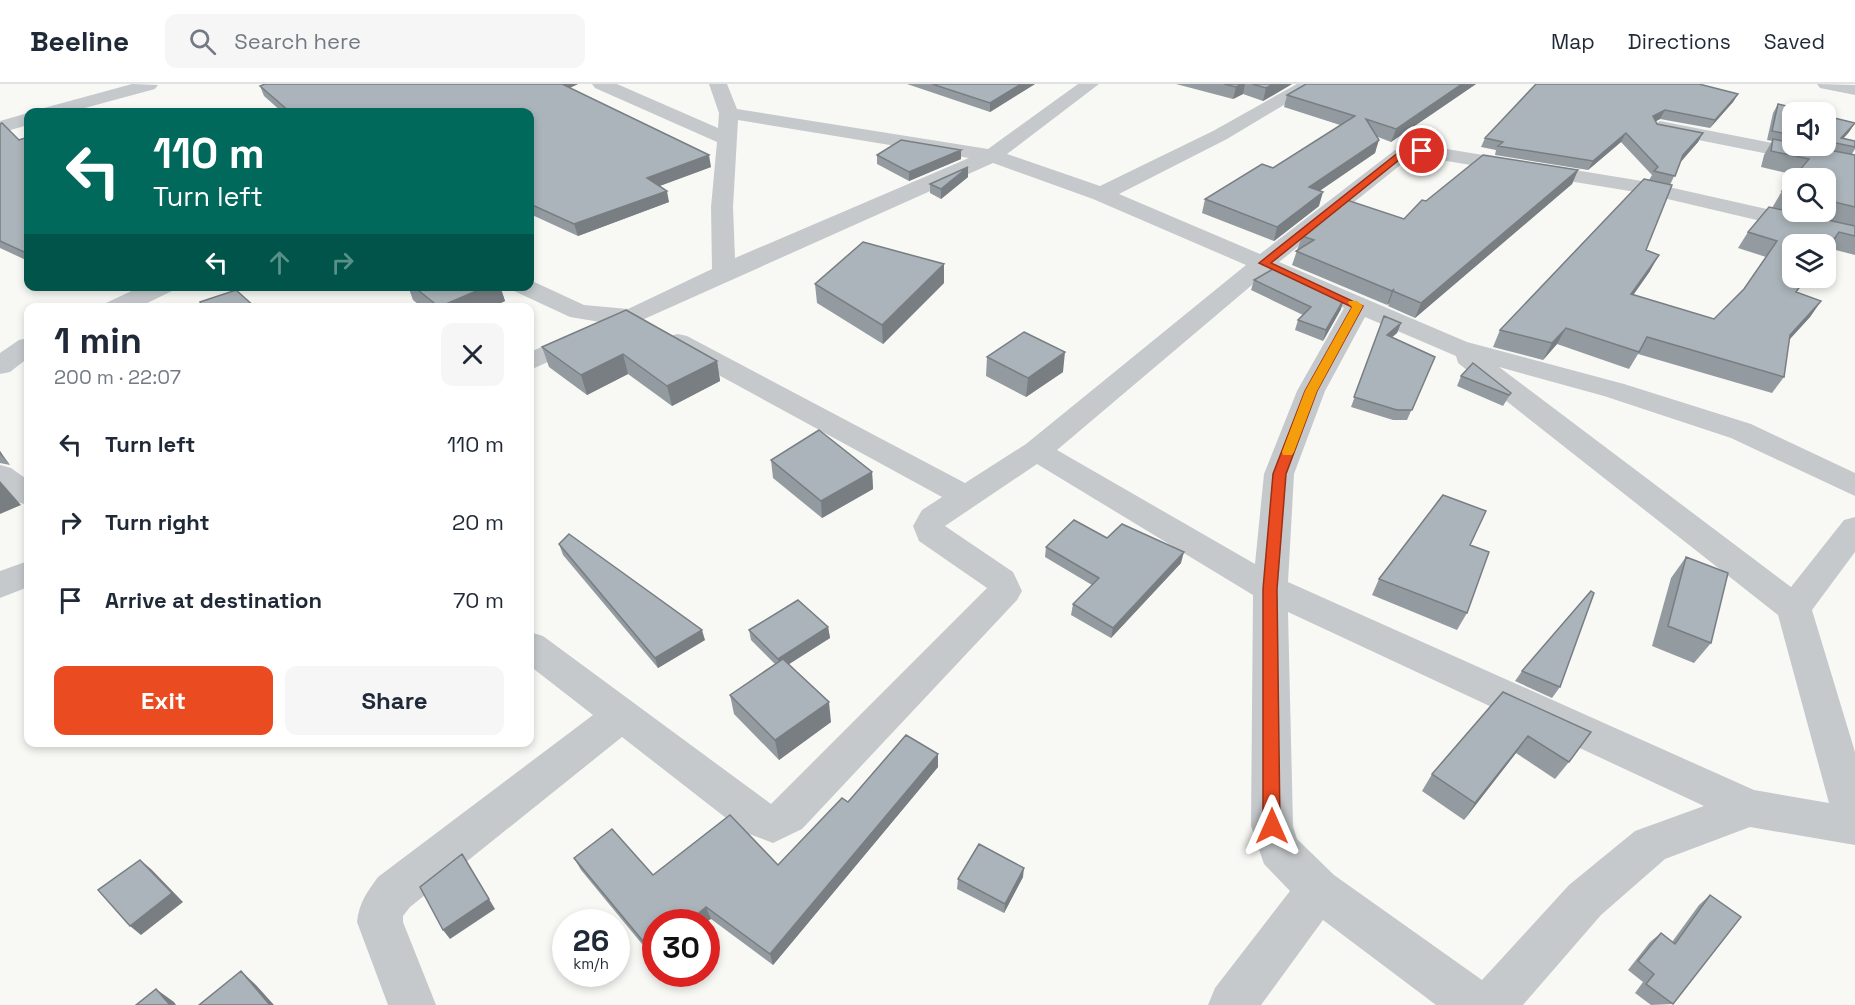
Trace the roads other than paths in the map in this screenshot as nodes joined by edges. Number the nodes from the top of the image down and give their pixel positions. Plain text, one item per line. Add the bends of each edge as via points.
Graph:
1 (149, 84) edge
2 (602, 84) edge
3 (718, 84) edge
4 (1090, 84) edge
5 (1310, 84) edge
6 (1826, 84) edge
7 (1855, 90) edge
8 (144, 103) dead end
9 (65, 108) edge
10 (729, 113) junction
11 (24, 120) edge
12 (0, 127) edge
13 (1660, 127) edge
14 (728, 140) junction
15 (993, 156) junction
16 (1855, 165) edge
17 (1101, 194) junction
18 (1855, 236) edge
19 (1264, 263) junction
20 (724, 272) junction
21 (152, 291) edge
22 (534, 291) edge
23 (126, 303) edge
24 (1358, 306) junction
25 (632, 317) junction
26 (1458, 348) junction
27 (24, 349) edge
28 (534, 360) edge
29 (0, 366) edge
30 (1037, 450) junction
31 (0, 475) edge
32 (1855, 486) edge
33 (24, 492) edge
34 (967, 497) junction
35 (1855, 528) edge
36 (24, 575) edge
37 (0, 585) edge
38 (1270, 589) junction
39 (1794, 608) junction
40 (534, 649) edge
41 (621, 717) junction
42 (1750, 808) junction
43 (1855, 824) edge
44 (1318, 890) junction
45 (412, 1005) edge
46 (1232, 1005) edge
47 (1476, 1005) edge
48 (1491, 1005) edge

1 - 8 street
1 - 9 street
2 - 14 street
3 - 10 street
4 - 15 street
5 - 17 street via 1220,135
6 - 7 street
10 - 14 street
10 - 15 street
11 - 12 street
13 - 16 street
14 - 20 street via 722,207
15 - 17 street
15 - 20 street
17 - 19 street
18 - 19 street via 1642,187 1422,151 1402,154
19 - 24 street
19 - 30 street
20 - 25 street
21 - 23 street
22 - 25 street via 579,312
24 - 26 street
24 - 38 street via 1311,391 1279,474
25 - 28 street
25 - 34 street
26 - 32 street via 1614,390 1741,431
26 - 39 street
27 - 29 street
30 - 34 street
30 - 38 street
31 - 33 street
34 - 41 street via 933,518 931,533 992,573 1005,591 787,816 773,824 759,819
35 - 39 street
36 - 37 street
38 - 42 street
38 - 44 street via 1272,826 1278,850
39 - 43 street
40 - 41 street
41 - 45 street via 394,892 381,909 380,922
42 - 43 street
42 - 48 street via 1650,845 1585,900
44 - 46 street
44 - 47 street

